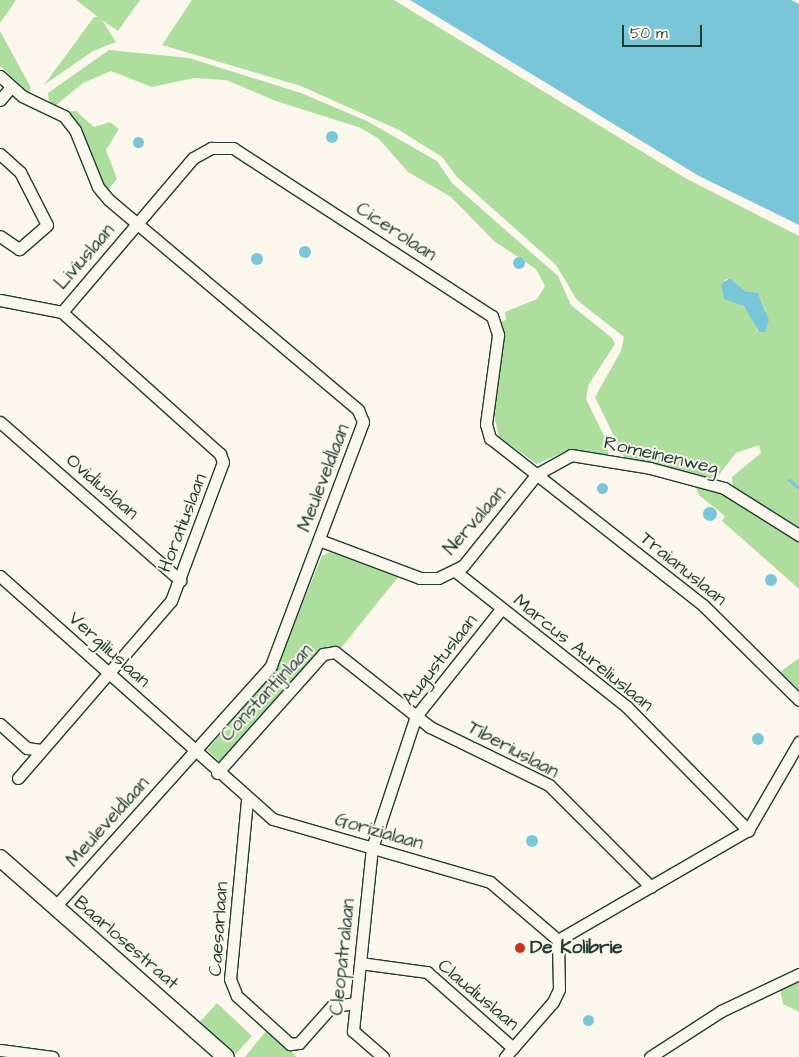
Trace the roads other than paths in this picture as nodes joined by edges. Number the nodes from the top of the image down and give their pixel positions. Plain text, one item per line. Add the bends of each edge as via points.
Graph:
1 (0, 76) edge
2 (10, 88) junction
3 (0, 100) edge
4 (0, 154) edge
5 (137, 224) junction
6 (0, 236) edge
7 (0, 300) edge
8 (62, 312) junction
9 (0, 422) edge
10 (537, 474) junction
11 (799, 535) edge
12 (319, 540) junction
13 (455, 572) junction
14 (0, 576) edge
15 (180, 580) junction
16 (501, 609) junction
17 (110, 673) junction
18 (799, 700) edge
19 (416, 716) junction
20 (0, 724) edge
21 (799, 742) edge
22 (41, 750) junction
23 (194, 751) junction
24 (217, 773) junction
25 (18, 778) dead end
26 (247, 800) junction
27 (748, 830) junction
28 (372, 848) junction
29 (0, 858) edge
30 (652, 887) junction
31 (55, 908) junction
32 (558, 940) junction
33 (360, 963) junction
34 (799, 974) edge
35 (355, 1003) junction
36 (514, 1048) junction
37 (0, 1050) edge
38 (53, 1057) edge
39 (226, 1057) edge
40 (383, 1057) edge
41 (505, 1057) edge
42 (650, 1057) edge

1 - 2 street, Meuleveldlaan
2 - 3 street
2 - 5 street, Meuleveldlaan via 64,116 76,130 98,187
4 - 6 street via 20,172 47,225 20,249
5 - 8 street, Liviuslaan
5 - 10 street, Cicerolaan via 193,158 211,148 233,148 492,316 498,335 486,424 490,438
5 - 12 street, Meuleveldlaan via 358,410 363,432
7 - 8 street, Liviuslaan
8 - 15 street, Horatiuslaan via 220,454 221,474
9 - 15 street, Ovidiuslaan
10 - 11 street, Romeinenweg via 571,455 693,478 724,488
10 - 13 street, Nervalaan
10 - 18 street, Traianuslaan via 703,605
12 - 13 street, Nervalaan via 420,578
12 - 23 street, Meuleveldlaan via 270,666
13 - 16 street, Marcus Aureliuslaan
14 - 17 street, Vergiliuslaan
15 - 17 street, Horatiuslaan via 171,601
16 - 19 street, Augustuslaan
16 - 27 street, Marcus Aureliuslaan via 627,707
17 - 22 street, Horatiuslaan
17 - 23 street, Vergiliuslaan
19 - 24 street, Constantijnlaan via 335,652 323,654
19 - 28 street, Augustuslaan
19 - 30 street, Tiberiuslaan via 549,785
20 - 22 street via 27,748
21 - 27 street
22 - 25 street, Horatiuslaan
23 - 24 street, Gorizialaan
23 - 31 street, Meuleveldlaan
24 - 26 street, Gorizialaan
26 - 28 street, Gorizialaan via 273,820
26 - 35 street, Caesarlaan via 230,980 237,996 290,1044 299,1043 332,1006
27 - 30 street
28 - 32 street, Gorizialaan via 490,882
28 - 33 street, Cleopatralaan
29 - 31 street, Baarlosestraat
30 - 32 street
31 - 39 street, Baarlosestraat
32 - 36 street via 559,989 554,1002
33 - 35 street, Cleopatralaan
33 - 36 street, Claudiuslaan via 427,972
34 - 42 street via 722,1011
35 - 40 street, Cleopatralaan via 353,1031
36 - 41 street
37 - 38 street

